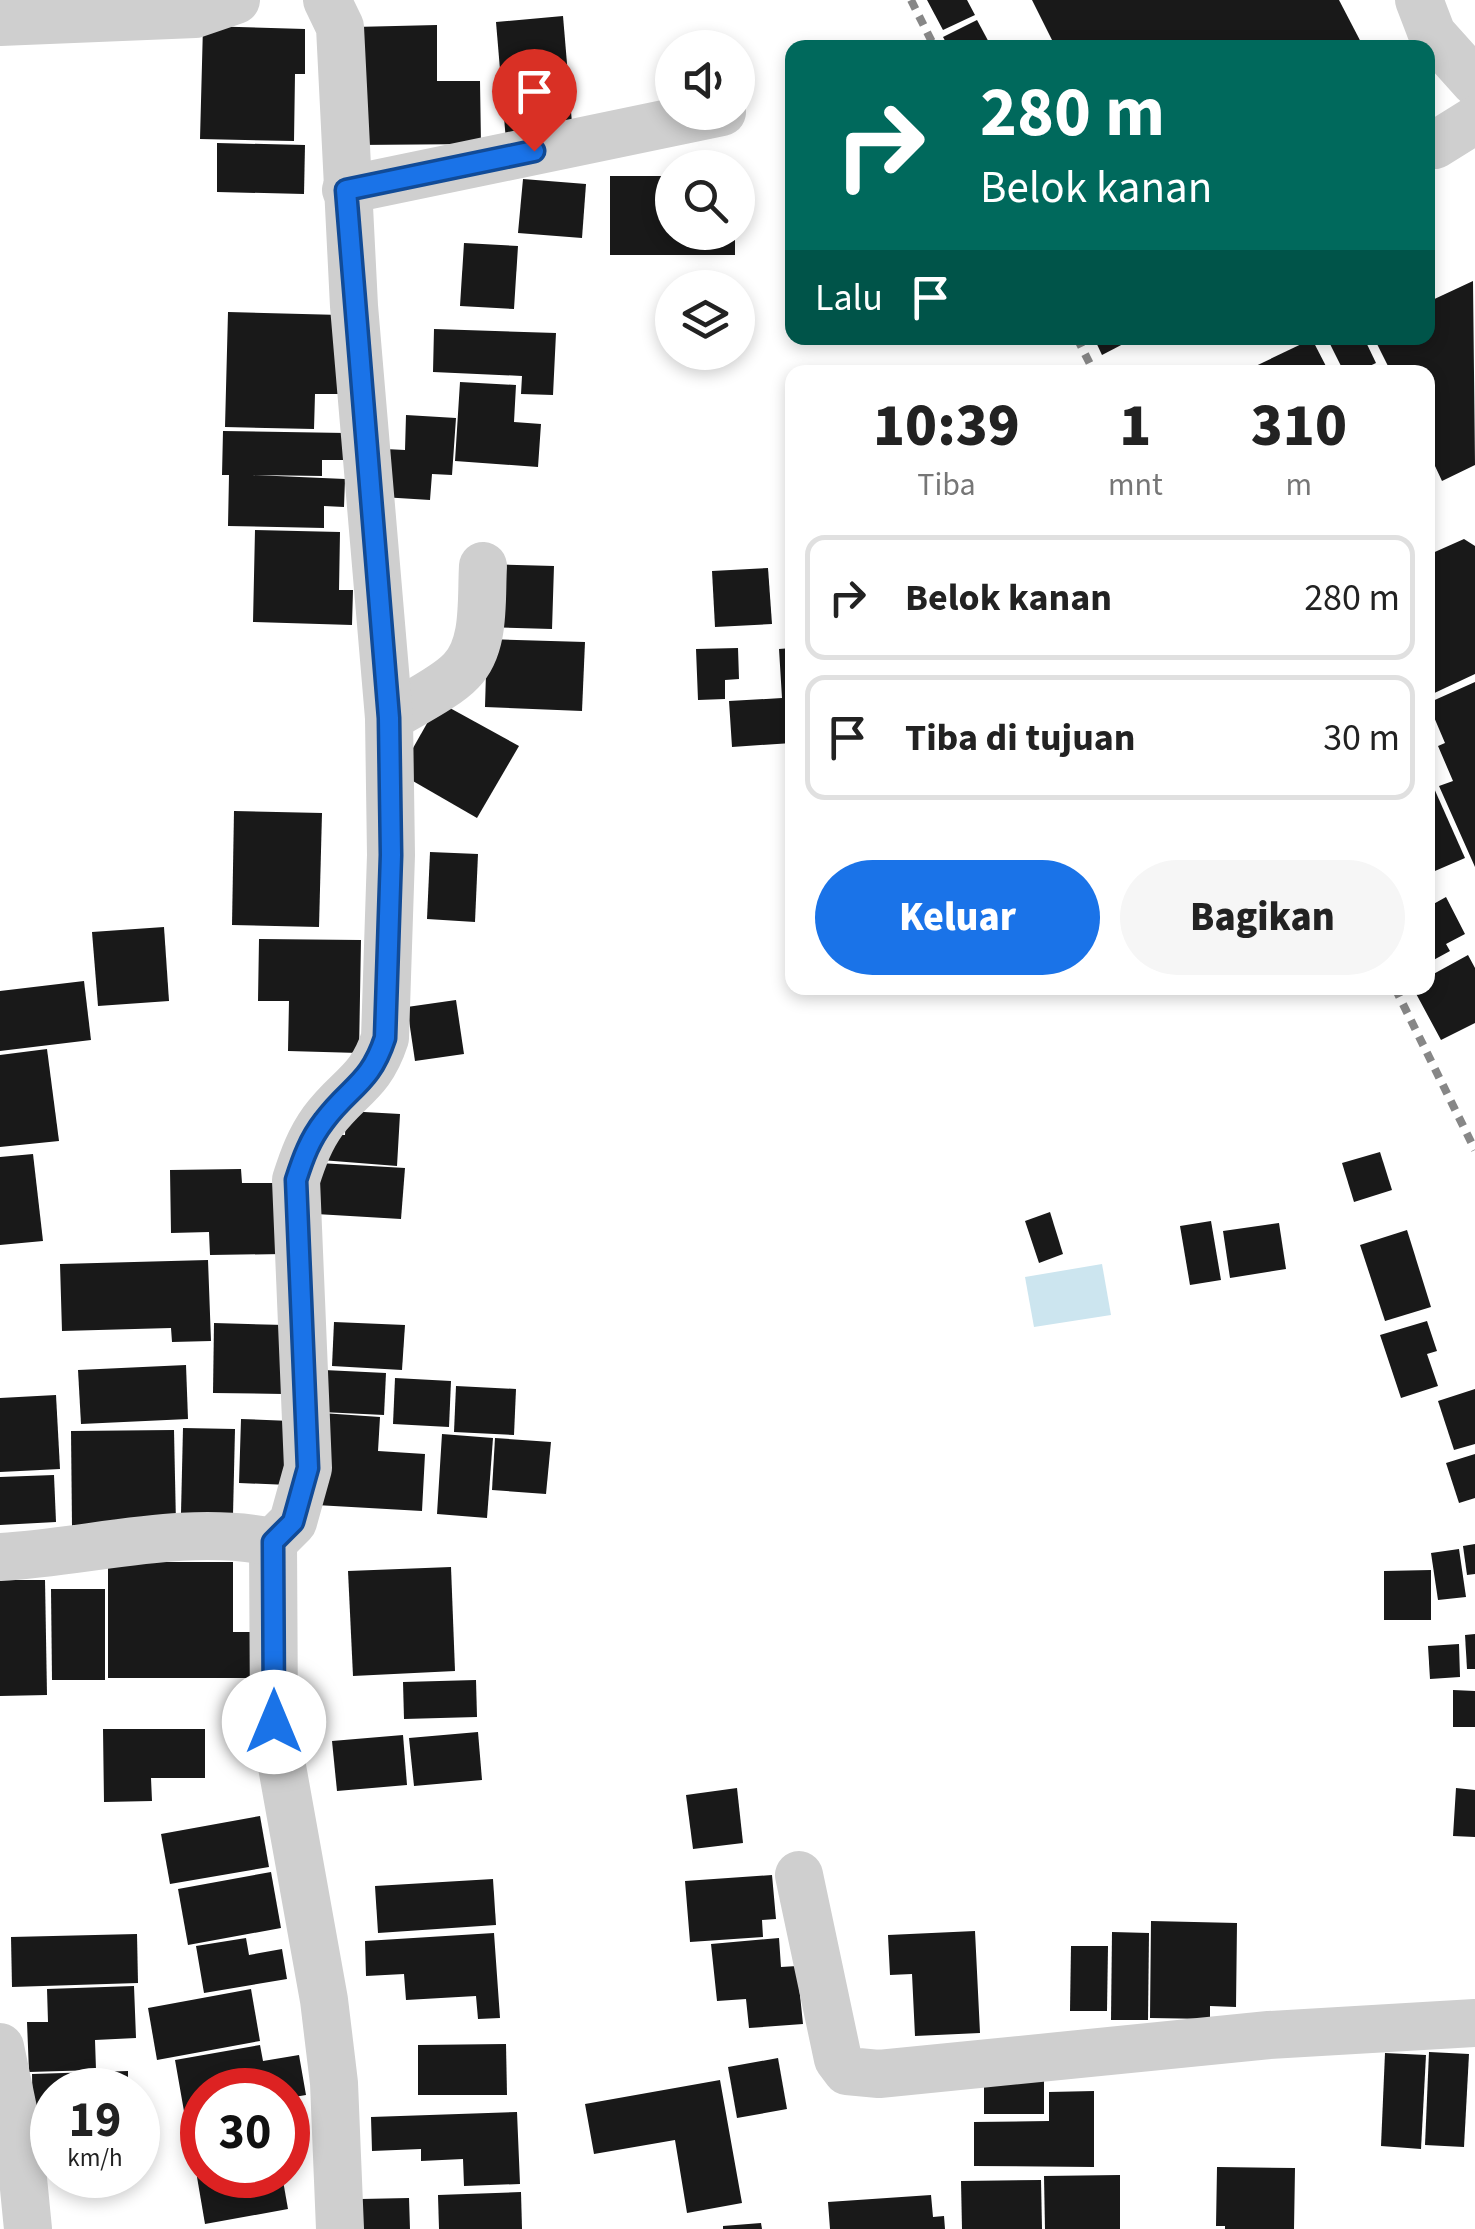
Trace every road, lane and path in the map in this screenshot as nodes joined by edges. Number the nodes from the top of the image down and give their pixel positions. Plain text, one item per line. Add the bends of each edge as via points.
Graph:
1 (236, 0) edge
2 (327, 0) edge
3 (1419, 0) edge
4 (0, 22) edge
5 (1475, 82) edge
6 (1475, 120) edge
7 (655, 126) edge
8 (1435, 145) dead end
9 (346, 190) junction
10 (482, 566) dead end
11 (389, 718) junction
12 (273, 1542) junction
13 (0, 1557) edge
14 (799, 1875) dead end
15 (1475, 2024) edge
16 (0, 2047) edge
17 (10, 2140) edge
18 (28, 2229) edge
19 (340, 2229) edge

1 - 4 street via 195,14
2 - 9 street via 340,27
3 - 5 street via 1432,34
6 - 8 street
7 - 9 street
9 - 11 street
10 - 11 street via 480,624 461,672
11 - 12 street via 385,1038 376,1065 315,1134 296,1180 308,1468 293,1522
12 - 13 street via 189,1537
12 - 19 street via 274,1722 324,2000
14 - 15 street via 838,2059 847,2071 879,2074 1250,2037
16 - 17 street
17 - 18 street

